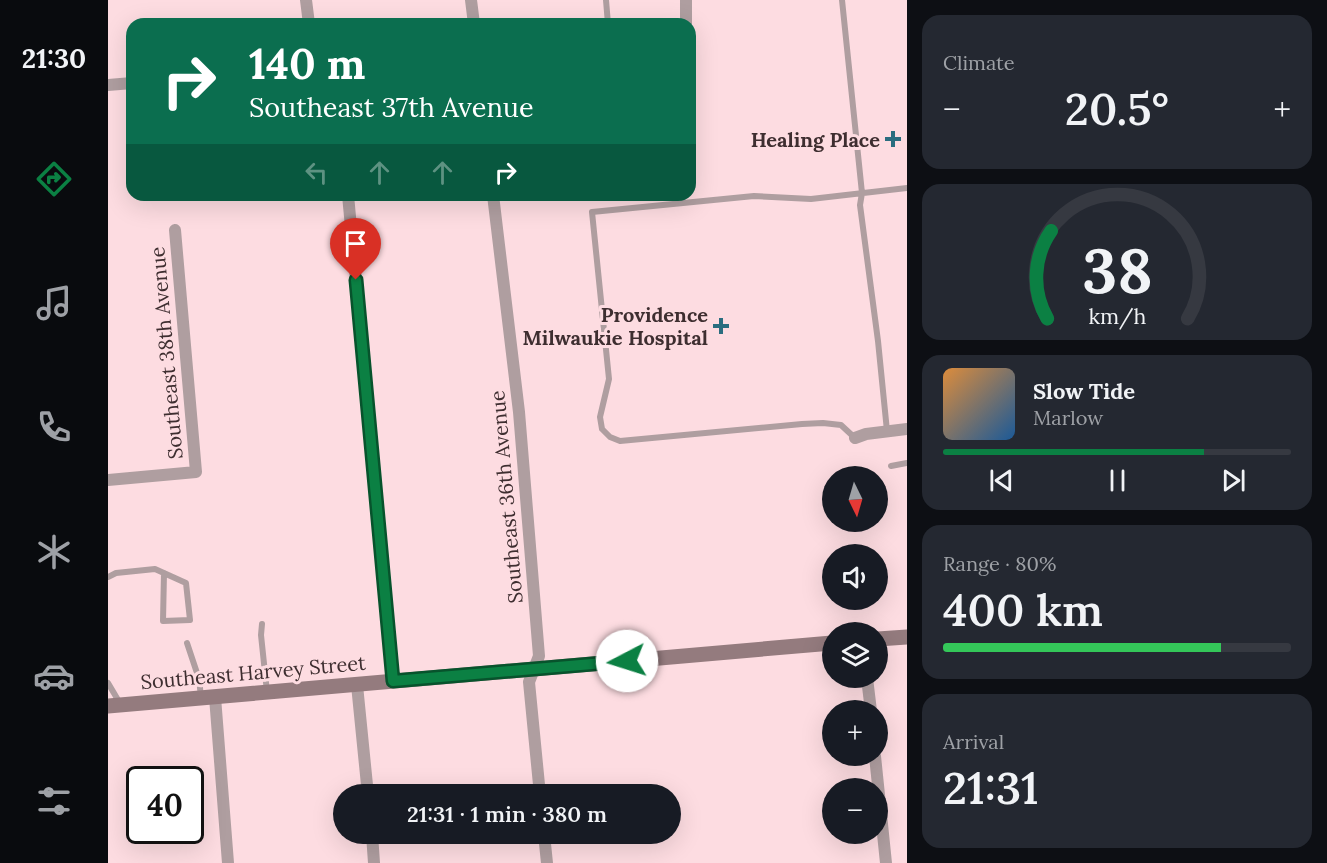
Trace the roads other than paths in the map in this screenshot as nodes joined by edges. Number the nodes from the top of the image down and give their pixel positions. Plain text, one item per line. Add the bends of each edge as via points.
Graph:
1 (306, 0) edge
2 (471, 0) edge
3 (606, 0) edge
4 (686, 0) edge
5 (842, 0) edge
6 (308, 18) edge
7 (473, 18) edge
8 (608, 18) edge
9 (686, 18) edge
10 (126, 84) edge
11 (108, 85) edge
12 (907, 188) edge
13 (862, 193) junction
14 (349, 201) edge
15 (494, 201) edge
16 (175, 230) dead end
17 (907, 429) edge
18 (887, 431) junction
19 (855, 438) joint
20 (907, 463) edge
21 (891, 465) dead end
22 (108, 480) edge
23 (164, 573) junction
24 (108, 577) edge
25 (262, 624) dead end
26 (907, 637) edge
27 (888, 638) edge
28 (187, 643) dead end
29 (822, 644) edge
30 (534, 669) junction
31 (393, 681) junction
32 (108, 683) edge
33 (357, 684) junction
34 (267, 692) junction
35 (208, 697) junction
36 (115, 706) edge
37 (876, 766) edge
38 (367, 784) edge
39 (539, 784) edge
40 (373, 844) edge
41 (545, 844) edge
42 (228, 863) edge
43 (374, 863) edge
44 (547, 863) edge
45 (886, 863) edge

1 - 6 street
2 - 7 street
3 - 8 lane
4 - 9 street
5 - 13 lane
10 - 11 street
12 - 13 lane
13 - 18 lane via 860,205
13 - 19 lane via 811,199 754,196 592,212 609,379 600,417 602,429 610,437 620,441 823,423 841,425
14 - 31 street
15 - 30 street, Southeast 36th Avenue via 519,412 539,656
16 - 22 street, Southeast 38th Avenue via 196,472
17 - 18 street
18 - 19 street
20 - 21 lane
23 - 23 lane via 186,583 190,620 163,621
23 - 24 lane via 155,569
25 - 34 lane
26 - 27 street
28 - 35 lane
29 - 30 street, Southeast Harvey Street
30 - 31 street, Southeast Harvey Street
30 - 39 street, Southeast 36th Avenue via 529,682
31 - 33 street, Southeast Harvey Street
32 - 36 lane
33 - 34 street, Southeast Harvey Street
33 - 38 street
34 - 35 street, Southeast Harvey Street
35 - 36 street, Southeast Harvey Street
35 - 42 street
37 - 45 street
40 - 43 street
41 - 44 street

